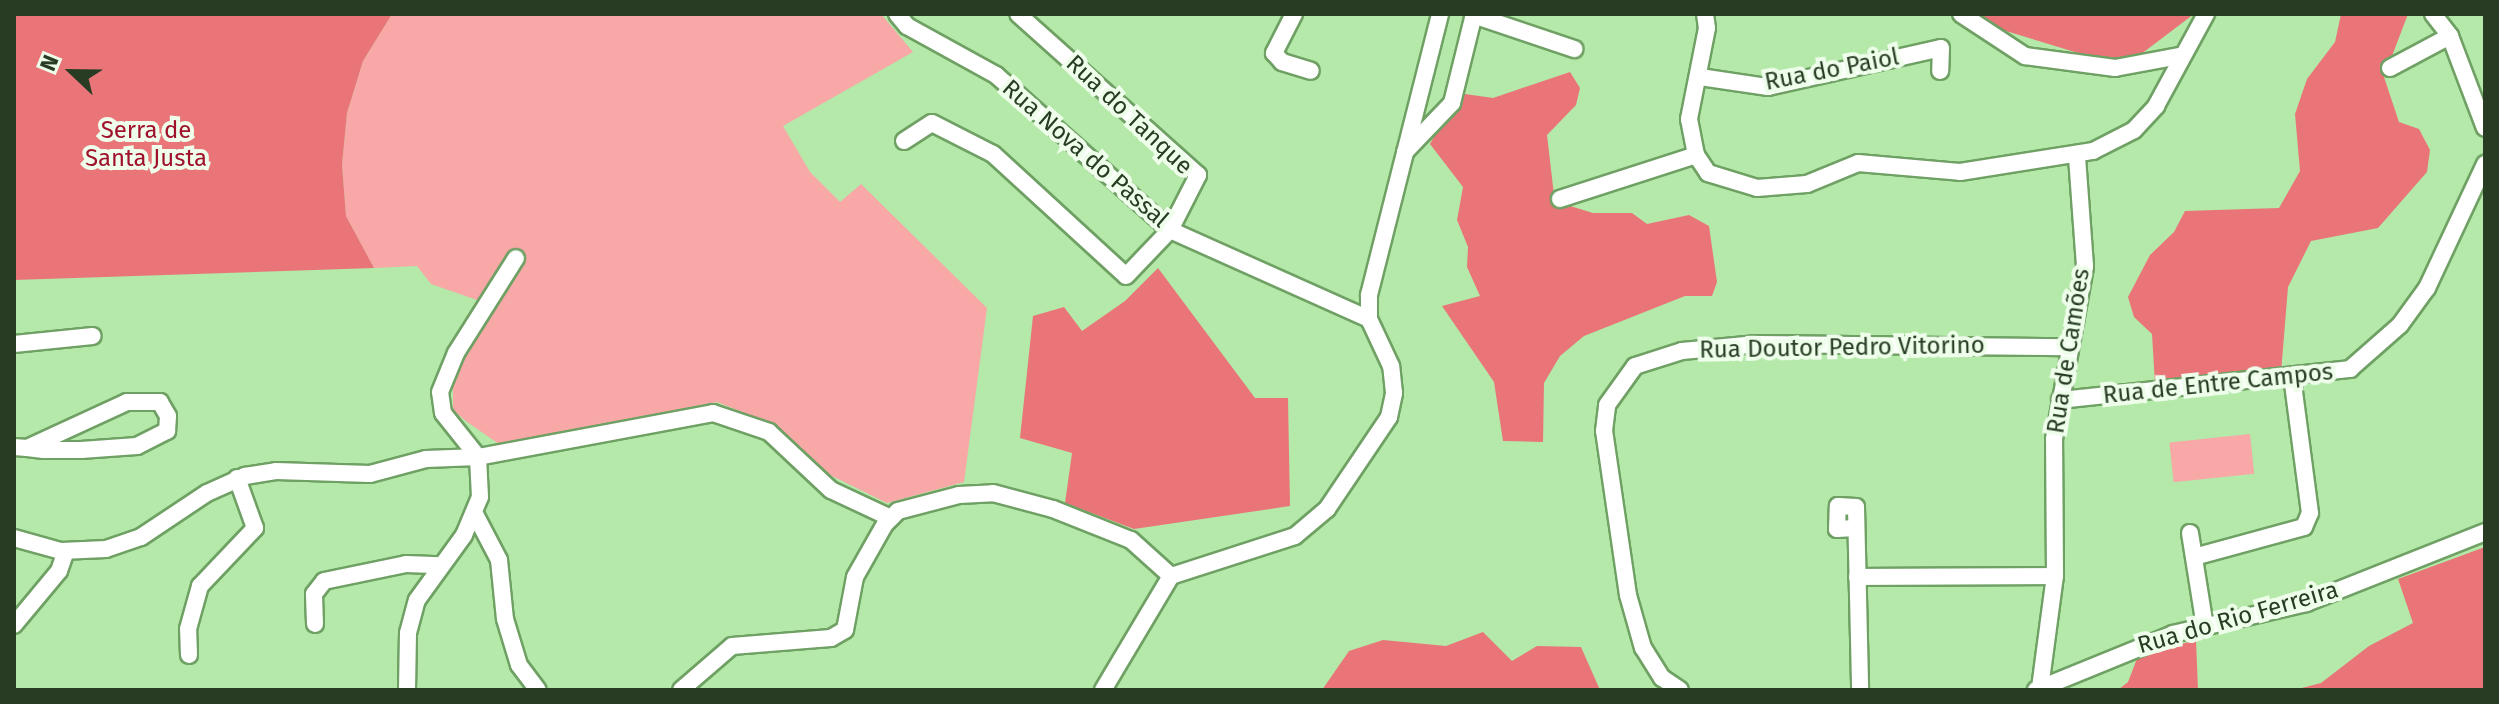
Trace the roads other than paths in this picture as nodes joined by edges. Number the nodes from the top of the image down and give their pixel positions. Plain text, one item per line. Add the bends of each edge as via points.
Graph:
1 (897, 14) edge
2 (1018, 14) edge
3 (1294, 14) edge
4 (1440, 14) edge
5 (1473, 14) edge
6 (1705, 14) edge
7 (1961, 14) edge
8 (2206, 14) edge
9 (2433, 14) edge
10 (2450, 36) junction
11 (1574, 49) dead end
12 (2180, 56) junction
13 (2390, 68) dead end
14 (1311, 71) dead end
15 (1940, 71) dead end
16 (1700, 77) junction
17 (2485, 128) edge
18 (904, 141) dead end
19 (1405, 152) junction
20 (1696, 155) junction
21 (2077, 157) junction
22 (2485, 164) edge
23 (2480, 196) edge
24 (1560, 199) dead end
25 (1170, 230) junction
26 (516, 258) dead end
27 (1369, 319) junction
28 (93, 336) dead end
29 (14, 344) edge
30 (2068, 347) junction
31 (2292, 377) junction
32 (2060, 400) junction
33 (20, 448) edge
34 (478, 457) junction
35 (237, 478) junction
36 (476, 516) junction
37 (891, 518) junction
38 (1856, 528) dead end
39 (2485, 532) edge
40 (2190, 533) dead end
41 (14, 538) edge
42 (66, 551) junction
43 (2194, 557) junction
44 (440, 565) junction
45 (1171, 576) junction
46 (2055, 576) junction
47 (1857, 577) junction
48 (315, 624) dead end
49 (14, 625) edge
50 (2205, 627) junction
51 (189, 655) dead end
52 (2038, 689) edge
53 (407, 690) edge
54 (538, 690) edge
55 (681, 690) edge
56 (1103, 690) edge
57 (1680, 690) edge
58 (1860, 690) edge

1 - 25 street, Rua Nova do Passal via 918,34 996,75
2 - 25 street, Rua do Tanque via 1198,175
3 - 14 street via 1274,53 1282,62
4 - 19 street
5 - 11 street
5 - 19 street via 1452,103
6 - 16 street
7 - 12 street via 2025,56 2115,68
8 - 12 street
9 - 10 street
10 - 13 street
10 - 17 street
12 - 21 street via 2156,106 2134,130
15 - 16 street, Rua do Paiol via 1941,48 1768,87
16 - 20 street via 1689,119
18 - 25 street via 932,123 993,154 1126,276
19 - 27 street via 1369,295
20 - 21 street via 1708,173 1757,188 1807,184 1858,163 1960,172
20 - 24 street
21 - 30 street, Rua de Camões via 2085,266
22 - 23 street, Rua de Entre Campos
23 - 31 street, Rua de Entre Campos via 2427,288 2367,358 2350,369
25 - 27 street, Rua Nova do Passal
26 - 34 street via 456,353 440,392 443,413
27 - 45 street via 1391,366 1394,393 1389,417 1327,509 1295,536
28 - 29 street
30 - 32 street, Rua de Camões
30 - 57 street, Rua Doutor Pedro Vitorino via 1757,344 1682,351 1635,366 1607,405 1604,431 1628,595 1643,648 1662,678
31 - 32 street, Rua de Entre Campos
31 - 43 street via 2310,513 2304,527
32 - 46 street, Rua de Camões via 2054,439
33 - 33 street via 137,446 167,431 168,416 160,402 127,402
34 - 35 street via 439,457 370,474 276,471
34 - 36 street
34 - 37 street via 713,413 769,432 831,490
35 - 42 street via 141,537 106,549
35 - 51 street via 253,510 255,528 200,586 188,629
36 - 44 street
36 - 54 street via 499,560 505,619 519,665
37 - 45 street via 898,511 959,495 993,493 1053,509 1131,540
37 - 55 street via 855,577 845,630 831,638 732,646
38 - 47 street
39 - 50 street, Rua do Rio Ferreira via 2306,603
40 - 43 street
41 - 42 street
42 - 49 street via 59,571
43 - 50 street
44 - 48 street via 406,564 324,581 314,594
44 - 53 street via 417,600 408,633
45 - 56 street
46 - 47 street
46 - 52 street, Rua de Camões
47 - 58 street
50 - 52 street, Rua do Rio Ferreira via 2122,652

